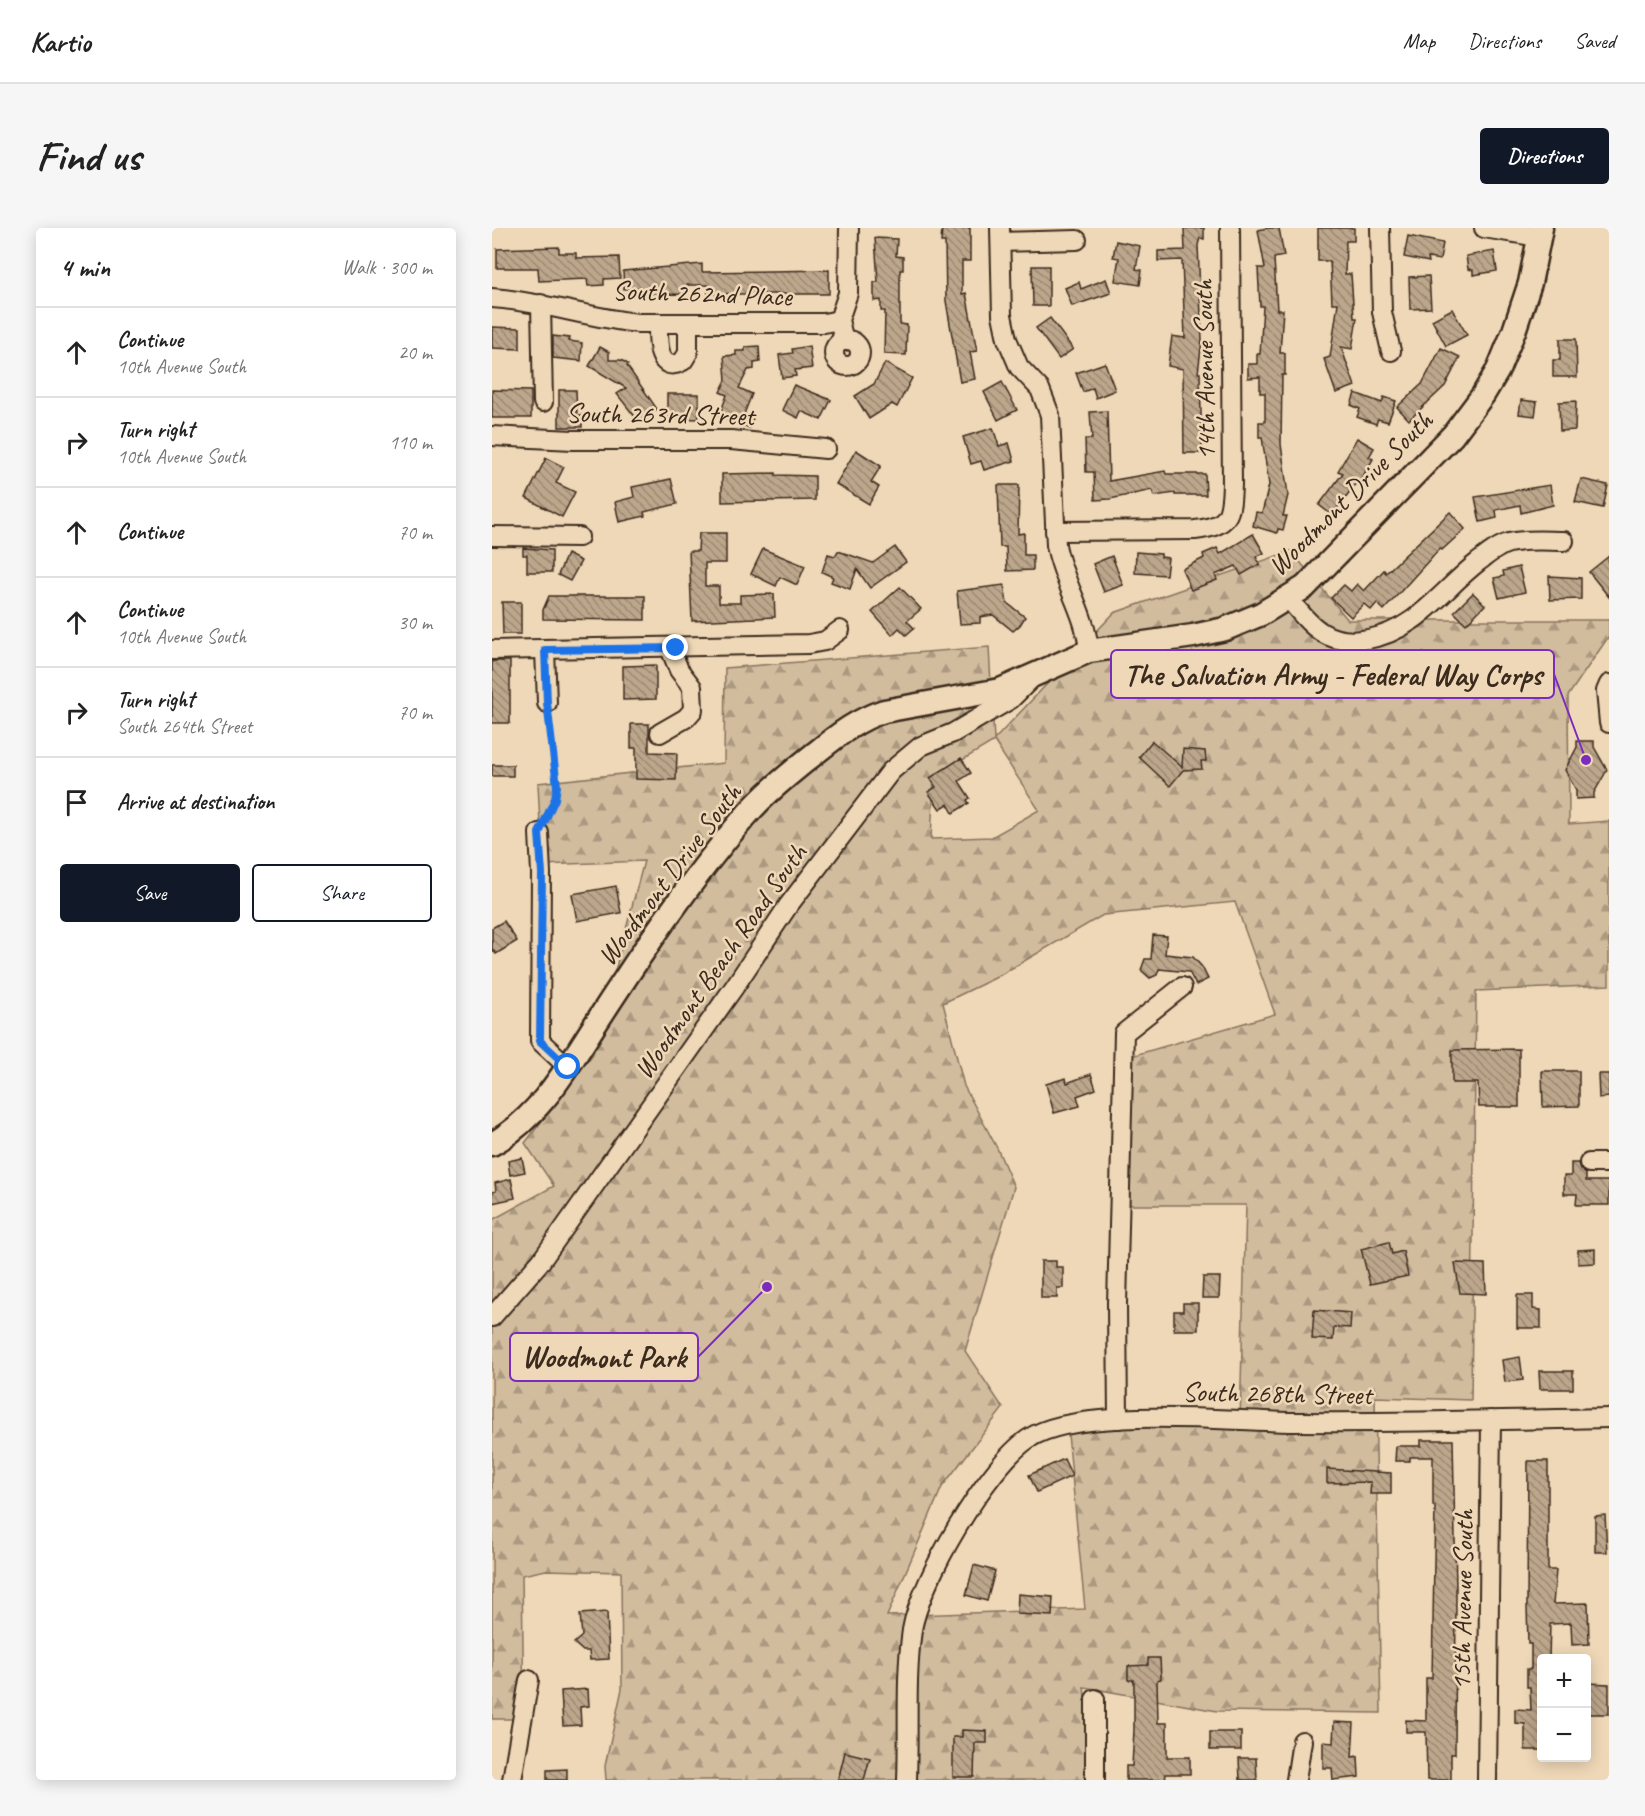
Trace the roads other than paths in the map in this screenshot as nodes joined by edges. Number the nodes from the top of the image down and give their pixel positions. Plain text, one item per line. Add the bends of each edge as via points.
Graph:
1 (849, 228) edge
2 (1230, 228) edge
3 (1380, 228) edge
4 (1484, 228) edge
5 (1540, 232) edge
6 (1000, 235) edge
7 (1077, 240) dead end
8 (492, 298) edge
9 (541, 304) junction
10 (839, 320) junction
11 (658, 323) junction
12 (688, 323) junction
13 (844, 341) dead end
14 (1391, 351) dead end
15 (543, 402) dead end
16 (492, 436) edge
17 (826, 449) dead end
18 (1055, 531) junction
19 (492, 536) edge
20 (579, 537) dead end
21 (1564, 541) dead end
22 (1288, 598) junction
23 (840, 630) dead end
24 (670, 648) junction
25 (492, 650) edge
26 (545, 650) junction
27 (1089, 651) junction
28 (1031, 679) junction
29 (1609, 684) edge
30 (547, 703) road end
31 (1609, 723) edge
32 (660, 733) dead end
33 (539, 833) road end
34 (1182, 987) dead end
35 (568, 1067) junction
36 (492, 1144) edge
37 (1589, 1162) dead end
38 (1609, 1162) edge
39 (492, 1317) edge
40 (1609, 1418) edge
41 (1118, 1419) junction
42 (1491, 1420) junction
43 (528, 1680) dead end
44 (1095, 1699) dead end
45 (1302, 1742) dead end
46 (512, 1780) edge
47 (907, 1780) edge
48 (1095, 1780) edge
49 (1296, 1780) edge
50 (1487, 1780) edge

1 - 10 street via 848,293
2 - 18 street, 14th Avenue South via 1230,512 1220,524 1204,529
3 - 14 street via 1382,312
4 - 5 street
5 - 22 main road, Woodmont Drive South via 1530,283 1514,331 1484,395 1445,444 1320,574
6 - 7 street
6 - 18 street via 1002,315 1007,339 1019,367 1040,389 1050,415
8 - 9 street, South 262nd Place
9 - 11 street, South 262nd Place via 613,320
9 - 15 street
10 - 12 street, South 262nd Place
10 - 13 street
11 - 12 street, South 262nd Place
11 - 12 street via 660,354 673,365 683,361 688,353
16 - 17 street, South 263rd Street via 731,440
18 - 27 street via 1058,560 1087,628
19 - 20 street
21 - 22 street via 1509,543 1489,553 1414,621 1385,636 1335,639 1314,630
22 - 27 main road, Woodmont Drive South via 1225,629
23 - 24 street via 825,641 809,645
24 - 26 street
24 - 32 street via 692,687 693,710
25 - 26 street
26 - 30 street
27 - 28 main road, Woodmont Drive South
28 - 35 main road, Woodmont Drive South via 1000,690 870,715 800,765 744,816 640,957
28 - 39 street, Woodmont Beach Road South via 1011,699 921,746 891,771 788,906 541,1262
29 - 31 street
33 - 35 street via 540,1041
34 - 41 street via 1124,1033
35 - 36 main road, Woodmont Drive South via 541,1104 519,1126
37 - 38 street
40 - 42 street, South 268th Street
41 - 42 street, South 268th Street
41 - 47 street, South 268th Street via 1067,1424 1030,1437 1016,1448 975,1499 938,1564 915,1616
42 - 50 street, 15th Avenue South
43 - 46 street
44 - 48 street
45 - 49 street

